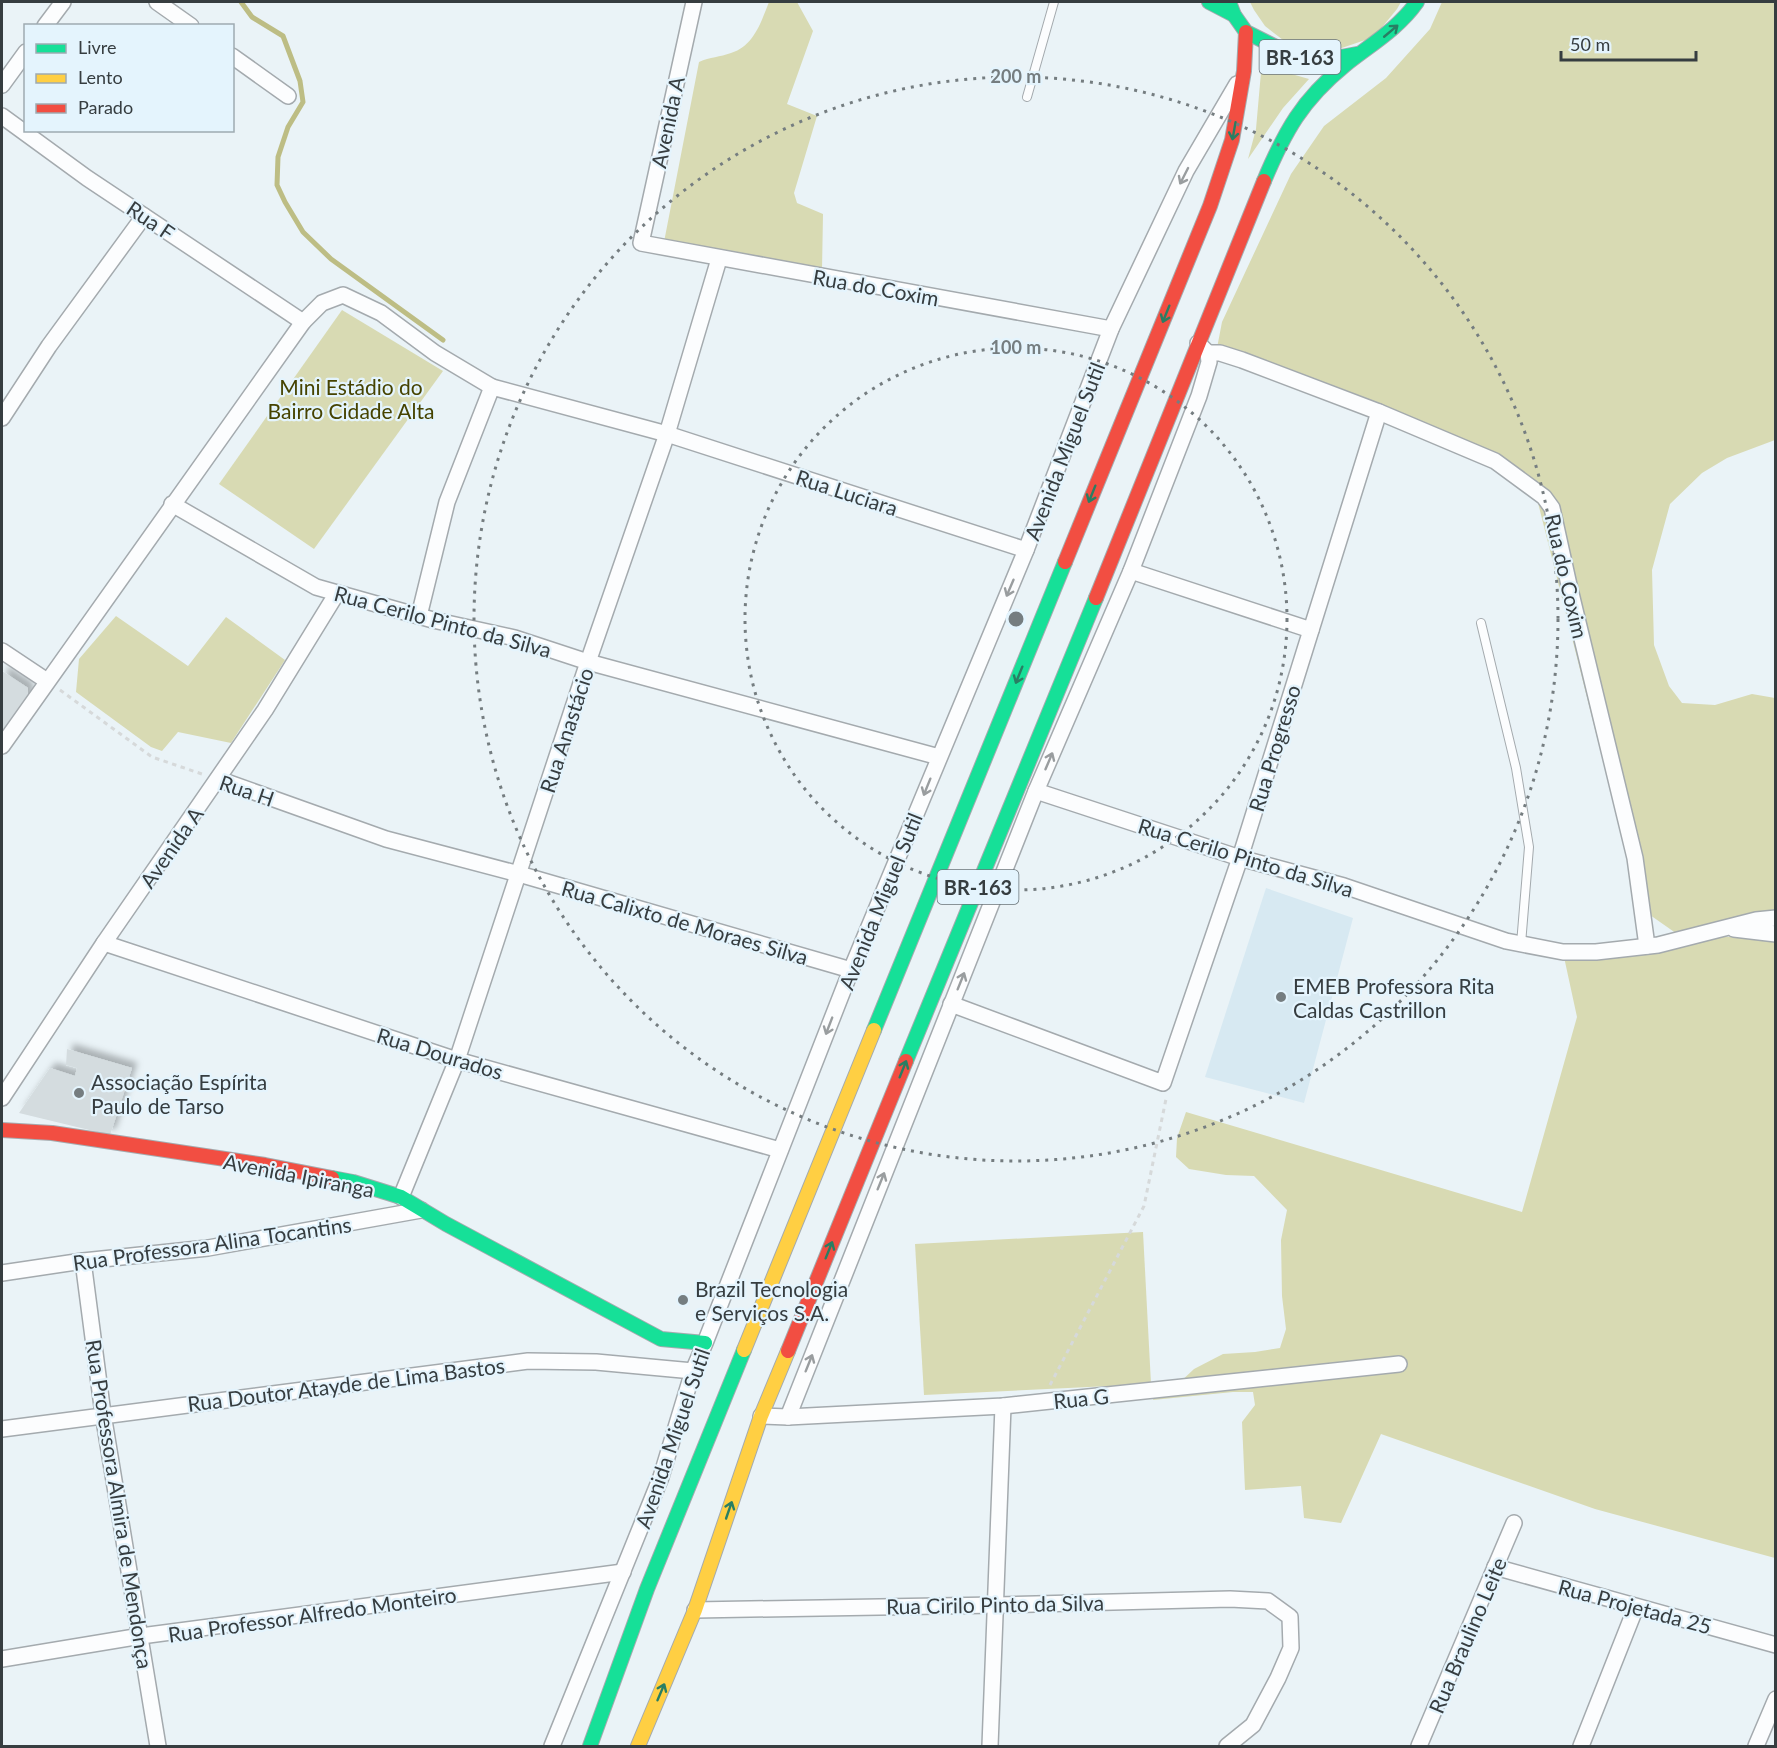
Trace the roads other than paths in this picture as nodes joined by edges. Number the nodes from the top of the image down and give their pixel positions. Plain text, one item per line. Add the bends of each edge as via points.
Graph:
1 (63, 2) edge
2 (157, 2) edge
3 (693, 2) edge
4 (1054, 2) edge
5 (1209, 2) edge
6 (1417, 2) edge
7 (1231, 8) edge
8 (46, 24) edge
9 (187, 24) edge
10 (1246, 32) junction
11 (1359, 54) junction
12 (24, 55) edge
13 (234, 57) edge
14 (1244, 71) junction
15 (2, 85) edge
16 (288, 96) dead end
17 (1027, 97) dead end
18 (2, 116) edge
19 (24, 131) edge
20 (25, 132) edge
21 (144, 216) junction
22 (641, 243) joint
23 (719, 259) junction
24 (303, 322) junction
25 (1111, 329) junction
26 (1203, 348) junction
27 (492, 387) junction
28 (1379, 412) junction
29 (2, 418) edge
30 (667, 434) junction
31 (172, 504) junction
32 (1026, 550) junction
33 (1131, 571) junction
34 (338, 593) junction
35 (419, 616) junction
36 (1481, 623) dead end
37 (1311, 630) junction
38 (2, 651) edge
39 (588, 662) junction
40 (48, 681) junction
41 (2, 746) edge
42 (939, 757) junction
43 (218, 779) junction
44 (1036, 790) junction
45 (1240, 858) junction
46 (519, 874) junction
47 (1776, 918) edge
48 (1728, 928) junction
49 (1776, 934) edge
50 (104, 943) junction
51 (1521, 944) junction
52 (1647, 946) junction
53 (851, 970) junction
54 (951, 1004) junction
55 (457, 1060) junction
56 (2, 1098) edge
57 (2, 1130) edge
58 (780, 1150) junction
59 (401, 1197) junction
60 (421, 1210) junction
61 (83, 1261) junction
62 (2, 1273) edge
63 (705, 1343) junction
64 (1399, 1364) dead end
65 (693, 1371) junction
66 (1004, 1406) junction
67 (103, 1414) junction
68 (761, 1416) junction
69 (788, 1417) junction
70 (2, 1429) edge
71 (1515, 1523) dead end
72 (1495, 1567) junction
73 (623, 1572) junction
74 (997, 1605) junction
75 (1636, 1607) junction
76 (695, 1610) junction
77 (141, 1636) junction
78 (1776, 1645) edge
79 (2, 1659) edge
80 (1776, 1699) edge
81 (158, 1746) edge
82 (552, 1746) edge
83 (590, 1746) edge
84 (638, 1746) edge
85 (990, 1746) edge
86 (1227, 1746) edge
87 (1419, 1746) edge
88 (1581, 1746) edge
89 (1756, 1746) edge

1 - 8 street
2 - 9 street
3 - 22 street, Avenida A
4 - 17 lane
5 - 7 main road
11 -> 6 main road, BR-163 via 1379,42
7 - 10 main road, BR-163
10 - 11 main road, BR-163 via 1292,55 1325,60
10 - 14 main road, Avenida Miguel Sutil / BR-163
11 - 26 main road, BR-163 via 1332,76 1287,126
12 - 15 street
13 - 16 street
14 -> 25 street, Avenida Miguel Sutil via 1186,171
14 -> 83 main road, Avenida Miguel Sutil / BR-163 via 1232,140 1210,206 647,1589
18 - 19 street, Rua F
20 - 21 street, Rua F
21 - 24 street, Rua F
21 - 29 street
22 - 23 street, Rua do Coxim
23 - 25 street, Rua do Coxim
23 - 30 street, Rua Anastácio
24 - 27 street, Rua Luciara via 322,303 343,295 381,313 435,353
24 - 31 street, Rua Luciara
25 - 32 street, Avenida Miguel Sutil
26 - 28 street, Rua do Coxim
26 - 33 street via 1209,362 1199,396
68 -> 26 main road, BR-163 via 1177,401
27 - 30 street, Rua Luciara
27 - 35 street via 447,502
28 - 37 street, Rua Progresso
28 - 52 street, Rua do Coxim via 1495,461 1544,497 1552,508 1635,858
30 - 32 street, Rua Luciara
30 - 39 street, Rua Anastácio
31 - 34 street, Rua Cerilo Pinto da Silva via 316,587
31 - 40 street, Rua Luciara
32 -> 42 street, Avenida Miguel Sutil
33 - 37 street
44 -> 33 street
34 - 35 street, Rua Cerilo Pinto da Silva
34 - 43 street, Avenida A
35 - 39 street, Rua Cerilo Pinto da Silva via 516,638
36 - 51 lane via 1529,847
37 - 45 street, Rua Progresso
38 - 40 street
39 - 42 street, Rua Cerilo Pinto da Silva
39 - 46 street, Rua Anastácio
40 - 41 street, Rua Luciara
42 -> 53 street, Avenida Miguel Sutil
43 - 46 street, Rua H via 386,839
43 - 50 street, Avenida A
44 - 45 street, Rua Cerilo Pinto da Silva
54 -> 44 street
45 - 51 street, Rua Cerilo Pinto da Silva via 1344,886
45 - 54 street, Rua Progresso via 1163,1083
46 - 53 street, Rua Calixto de Moraes Silva
46 - 55 street, Rua Anastácio
47 - 48 street
48 - 49 street
48 - 52 street
50 - 55 street, Rua Dourados
50 - 56 street, Avenida A
51 - 52 street via 1563,952
53 -> 58 street, Avenida Miguel Sutil
69 -> 54 street
55 - 58 street, Rua Dourados
55 - 59 street, Rua Anastácio
57 - 59 main road, Avenida Ipiranga via 52,1133 264,1165 353,1182
58 - 63 street, Avenida Miguel Sutil
59 - 60 main road, Avenida Ipiranga
60 - 61 street, Rua Professora Alina Tocantins via 208,1248
60 - 63 main road, Avenida Ipiranga via 662,1339
61 - 62 street, Rua Professora Alina Tocantins
61 - 67 street, Rua Professora Almira de Mendonça
63 - 65 street, Avenida Miguel Sutil
64 - 66 street, Rua G
65 - 67 street, Rua Doutor Atayde de Lima Bastos via 596,1362 528,1361
65 - 73 street, Avenida Miguel Sutil via 661,1477
66 - 69 street, Rua G
66 - 74 street
67 - 70 street, Rua Doutor Atayde de Lima Bastos
67 - 77 street, Rua Professora Almira de Mendonça
68 - 69 street, Rua G
76 -> 68 main road, BR-163
71 - 72 street, Rua Braulino Leite
72 - 75 street, Rua Projetada 25
72 - 87 street, Rua Braulino Leite
73 - 77 street, Rua Professor Alfredo Monteiro
73 - 82 street, Avenida Miguel Sutil
74 - 76 street, Rua Cirilo Pinto da Silva
74 - 85 street
74 - 86 street, Rua Cirilo Pinto da Silva via 1268,1601 1290,1617 1291,1647 1253,1725
75 - 78 street, Rua Projetada 25
75 - 88 street
84 -> 76 main road, BR-163
77 - 79 street, Rua Professor Alfredo Monteiro
77 - 81 street, Rua Professora Almira de Mendonça
80 - 89 street

